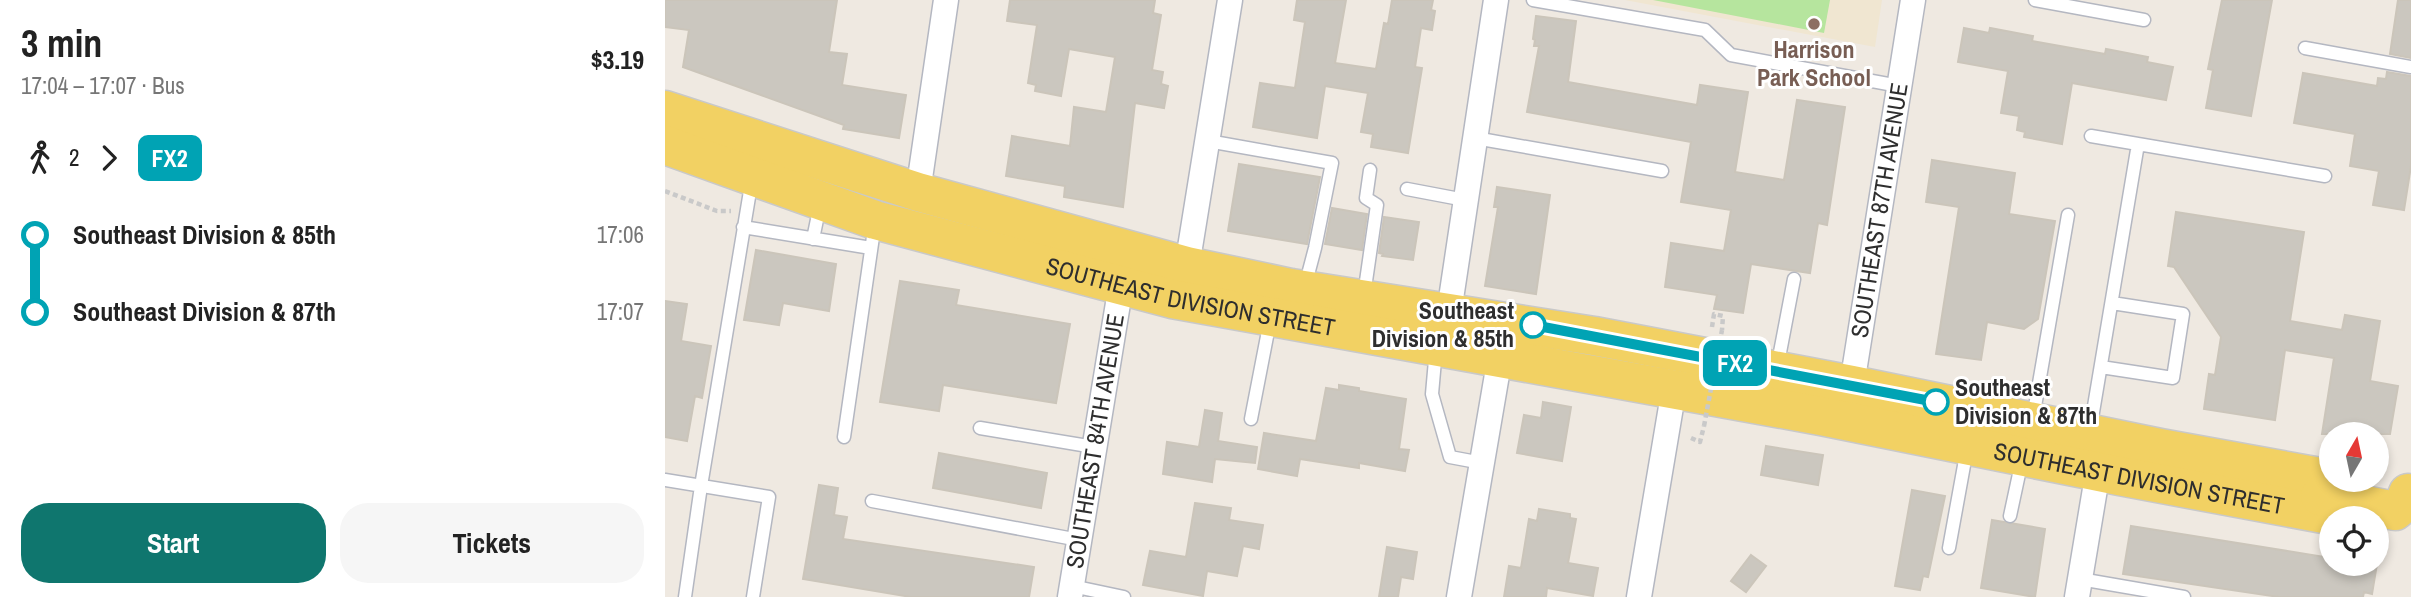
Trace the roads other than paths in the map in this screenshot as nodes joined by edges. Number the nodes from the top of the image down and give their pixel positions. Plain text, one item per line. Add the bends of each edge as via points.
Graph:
1 (946, 0) edge
2 (1230, 0) edge
3 (1496, 0) edge
4 (1533, 0) edge
5 (1913, 0) edge
6 (2035, 0) edge
7 (2144, 20) dead end
8 (2305, 48) dead end
9 (2411, 67) edge
10 (1899, 86) junction
11 (665, 110) edge
12 (2091, 136) dead end
13 (1475, 138) junction
14 (1208, 141) junction
15 (2139, 144) junction
16 (665, 145) edge
17 (1370, 170) dead end
18 (1663, 171) dead end
19 (2325, 176) dead end
20 (1407, 189) dead end
21 (742, 191) junction
22 (918, 192) junction
23 (1465, 200) junction
24 (820, 201) junction
25 (2068, 215) dead end
26 (743, 227) junction
27 (873, 234) junction
28 (813, 239) junction
29 (1187, 266) junction
30 (1794, 279) dead end
31 (1121, 285) junction
32 (1304, 289) junction
33 (1363, 299) junction
34 (2112, 303) junction
35 (1270, 317) junction
36 (1442, 329) junction
37 (1594, 335) junction
38 (1500, 357) junction
39 (2101, 367) junction
40 (1777, 371) junction
41 (1674, 389) junction
42 (1849, 403) junction
43 (1251, 419) dead end
44 (980, 428) dead end
45 (2090, 433) junction
46 (844, 436) dead end
47 (2028, 439) junction
48 (1968, 445) junction
49 (1094, 447) junction
50 (1482, 463) junction
51 (2098, 471) junction
52 (2319, 476) edge
53 (665, 480) edge
54 (2389, 484) edge
55 (701, 486) junction
56 (2410, 486) edge
57 (2228, 496) junction
58 (872, 501) dead end
59 (2319, 513) edge
60 (2010, 516) dead end
61 (2389, 526) edge
62 (2411, 530) edge
63 (1079, 540) junction
64 (1949, 548) dead end
65 (2079, 588) edge
66 (1071, 592) edge
67 (685, 597) edge
68 (753, 597) edge
69 (1124, 597) edge
70 (1459, 597) edge
71 (1639, 597) edge
72 (2184, 597) edge

1 - 22 street
2 - 14 street
3 - 13 street
4 - 10 lane via 1705,30 1731,55
5 - 10 street, SOUTHEAST 87TH AVENUE
6 - 7 lane
8 - 9 lane
10 - 42 street, SOUTHEAST 87TH AVENUE
11 - 22 main road, SOUTHEAST DIVISION STREET
12 - 15 lane
13 - 18 lane
13 - 23 street
14 - 29 street
14 - 32 lane via 1332,163
15 - 19 lane
15 - 34 lane
16 - 21 main road, SOUTHEAST DIVISION STREET
17 - 33 lane via 1366,198 1377,205
20 - 23 lane
21 - 24 main road, SOUTHEAST DIVISION STREET
21 - 26 lane
22 - 29 main road, SOUTHEAST DIVISION STREET
23 - 36 street
24 - 27 main road, SOUTHEAST DIVISION STREET
24 - 28 lane
25 - 47 lane
26 - 28 lane
26 - 55 lane
27 - 28 lane
27 - 31 main road, SOUTHEAST DIVISION STREET
27 - 46 lane
29 - 31 main road via 1175,279
29 - 32 main road, SOUTHEAST DIVISION STREET
30 - 40 lane
31 - 35 main road, SOUTHEAST DIVISION STREET
31 - 49 street, SOUTHEAST 84TH AVENUE
32 - 33 main road, SOUTHEAST DIVISION STREET
33 - 36 main road, SOUTHEAST DIVISION STREET
34 - 39 lane
34 - 39 lane via 2183,314 2173,378
35 - 36 main road, SOUTHEAST DIVISION STREET
35 - 43 lane
36 - 37 main road, SOUTHEAST DIVISION STREET
36 - 38 main road, SOUTHEAST DIVISION STREET
36 - 50 lane via 1432,394 1450,457
37 - 38 main road via 1573,349 1509,340 1503,343
37 - 40 main road, SOUTHEAST DIVISION STREET
38 - 41 main road, SOUTHEAST DIVISION STREET
38 - 50 street
39 - 45 lane
40 - 42 main road, SOUTHEAST DIVISION STREET
41 - 42 main road, SOUTHEAST DIVISION STREET
41 - 71 street
42 - 47 main road, SOUTHEAST DIVISION STREET
42 - 48 main road, SOUTHEAST DIVISION STREET
44 - 49 lane
45 - 47 main road, SOUTHEAST DIVISION STREET
45 - 52 main road, SOUTHEAST DIVISION STREET
47 - 48 main road, SOUTHEAST DIVISION STREET
47 - 51 main road, SOUTHEAST DIVISION STREET
47 - 60 lane
48 - 64 lane
49 - 63 street, SOUTHEAST 84TH AVENUE
50 - 70 street
51 - 57 main road, SOUTHEAST DIVISION STREET
51 - 65 street
53 - 55 lane
54 - 56 main road, SOUTHEAST DIVISION STREET
55 - 67 lane
55 - 68 lane via 769,497
56 - 57 main road via 2404,503 2395,510 2271,488
57 - 59 main road, SOUTHEAST DIVISION STREET
58 - 63 lane
61 - 62 main road
63 - 66 street, SOUTHEAST 84TH AVENUE
65 - 72 lane
66 - 69 lane

